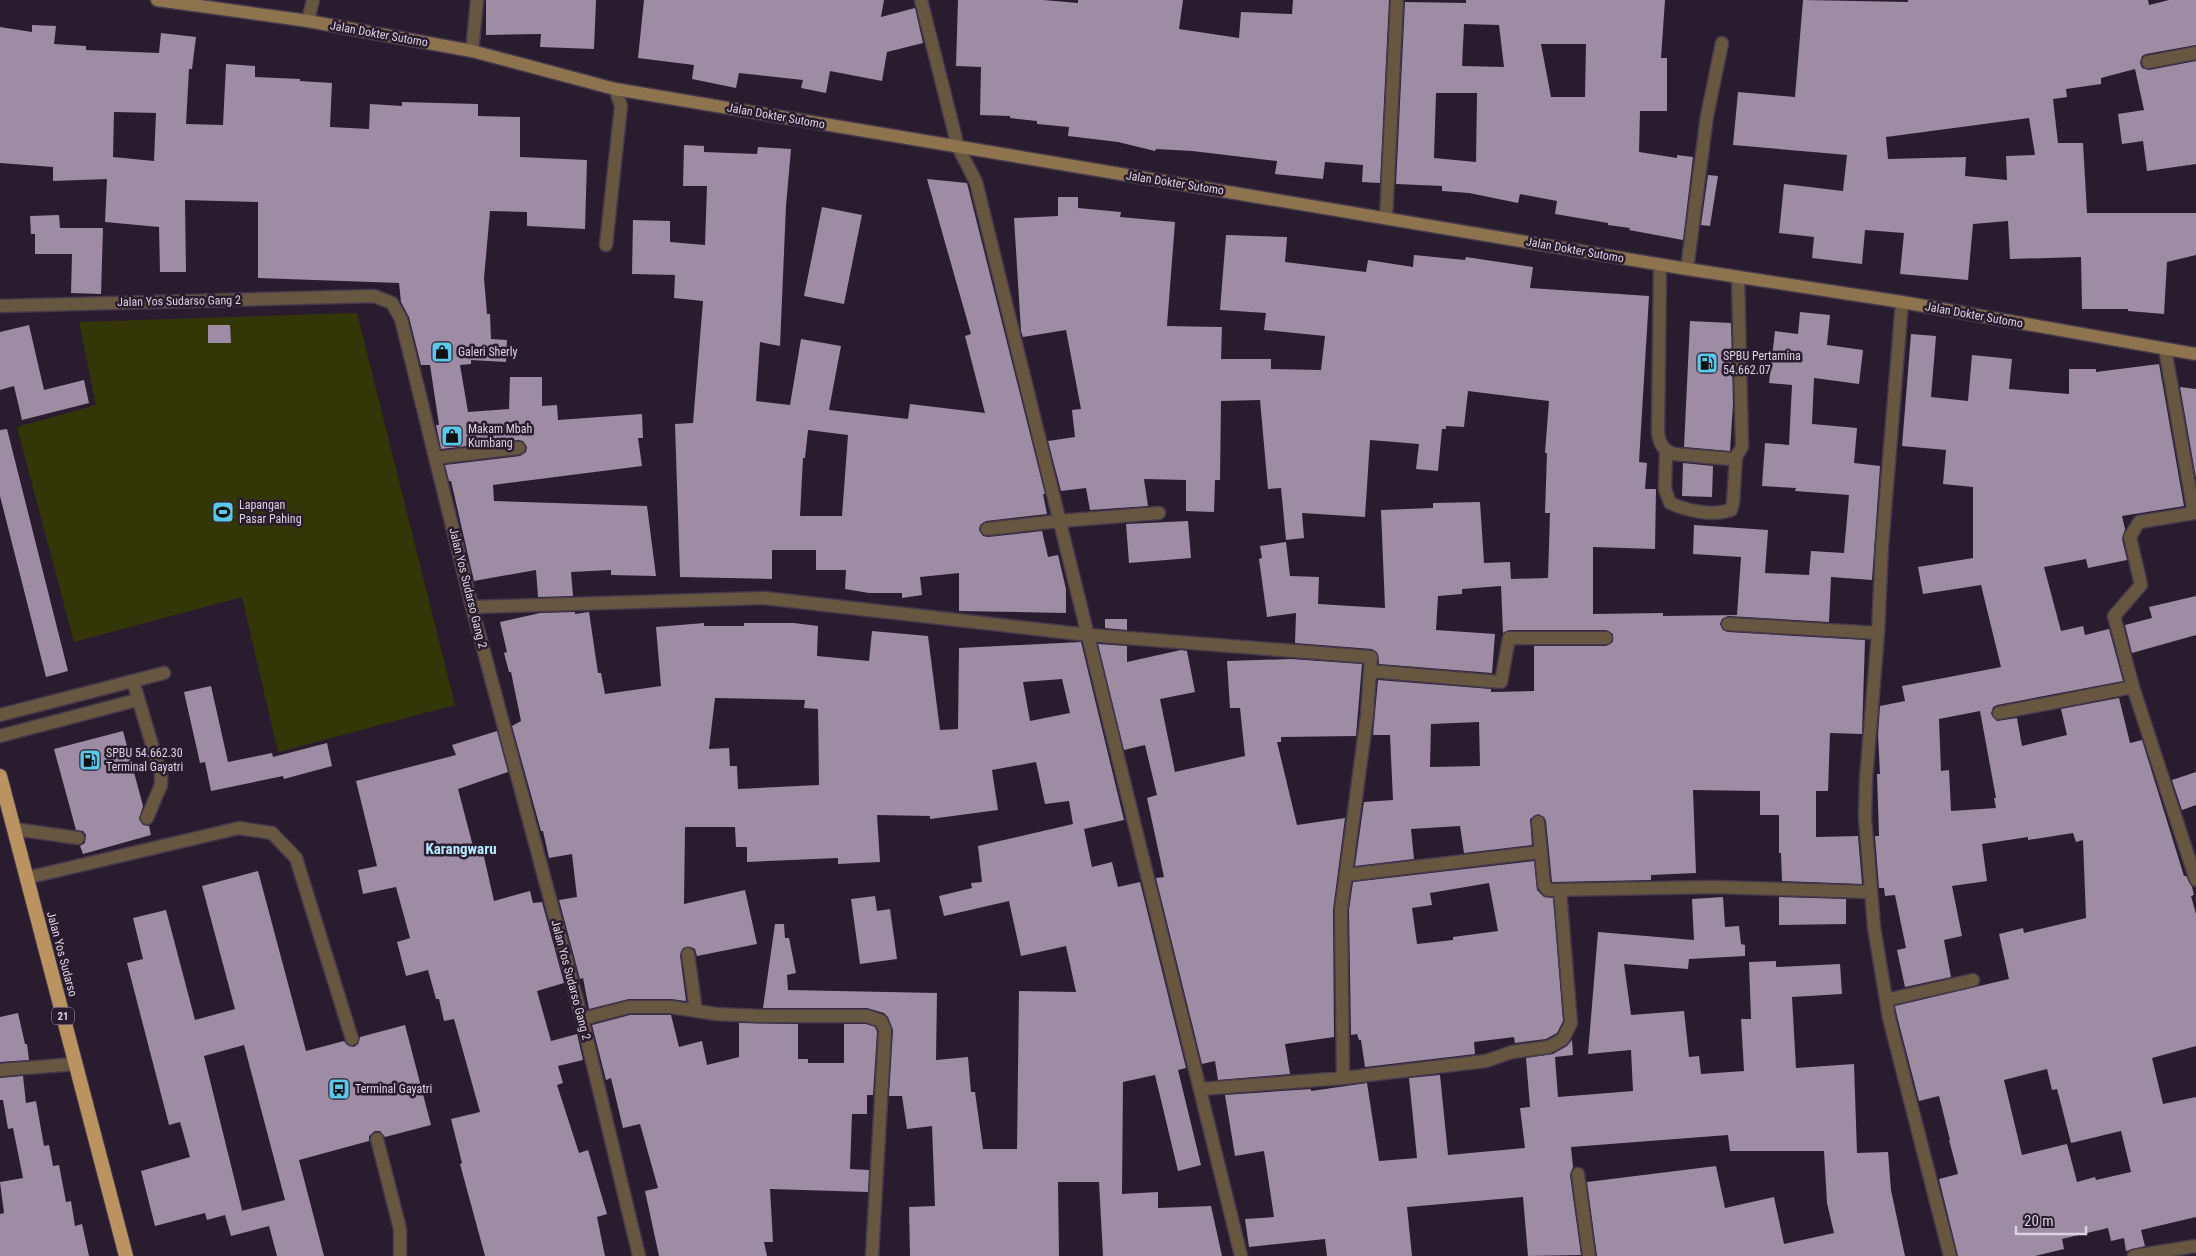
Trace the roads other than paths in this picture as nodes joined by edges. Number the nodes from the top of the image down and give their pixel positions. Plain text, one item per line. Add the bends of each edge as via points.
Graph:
1 (157, 0) edge
2 (313, 0) edge
3 (477, 0) edge
4 (922, 0) edge
5 (1397, 0) edge
6 (308, 21) junction
7 (1722, 43) dead end
8 (472, 51) junction
9 (2196, 53) edge
10 (2148, 62) dead end
11 (615, 89) junction
12 (958, 147) junction
13 (1386, 218) junction
14 (606, 245) dead end
15 (1660, 265) junction
16 (1687, 269) junction
17 (1738, 277) junction
18 (1902, 302) junction
19 (0, 306) edge
20 (2165, 349) junction
21 (2196, 354) edge
22 (519, 448) dead end
23 (1666, 451) junction
24 (1736, 457) junction
25 (435, 458) junction
26 (1159, 513) dead end
27 (1060, 521) junction
28 (987, 529) dead end
29 (472, 606) junction
30 (1728, 624) dead end
31 (1878, 632) junction
32 (1089, 634) junction
33 (1606, 638) dead end
34 (1370, 671) junction
35 (164, 674) dead end
36 (133, 681) junction
37 (2133, 687) junction
38 (137, 700) junction
39 (1999, 713) dead end
40 (0, 715) edge
41 (0, 736) edge
42 (0, 776) edge
43 (147, 818) dead end
44 (1538, 822) dead end
45 (14, 830) junction
46 (78, 838) dead end
47 (1541, 852) junction
48 (1346, 875) junction
49 (26, 878) junction
50 (2196, 880) edge
51 (1560, 890) junction
52 (1871, 892) junction
53 (688, 954) dead end
54 (1973, 980) dead end
55 (1886, 1000) junction
56 (696, 1011) junction
57 (582, 1019) junction
58 (352, 1039) dead end
59 (75, 1064) junction
60 (0, 1070) edge
61 (1343, 1078) junction
62 (1201, 1089) junction
63 (377, 1139) dead end
64 (1578, 1174) dead end
65 (2196, 1246) edge
66 (126, 1256) edge
67 (400, 1256) edge
68 (639, 1256) edge
69 (872, 1256) edge
70 (1241, 1256) edge
71 (1588, 1256) edge
72 (1950, 1256) edge
73 (2134, 1256) edge

1 - 6 main road, Jalan Dokter Sutomo
2 - 6 street
3 - 8 street
4 - 12 street
5 - 13 street
6 - 8 main road, Jalan Dokter Sutomo
7 - 16 street via 1707,116
8 - 11 main road, Jalan Dokter Sutomo
9 - 10 street
11 - 12 main road, Jalan Dokter Sutomo
11 - 14 street via 621,106
12 - 13 main road, Jalan Dokter Sutomo
12 - 27 street via 976,182
13 - 15 main road, Jalan Dokter Sutomo
15 - 16 main road, Jalan Dokter Sutomo
15 - 23 street via 1658,433
16 - 17 main road, Jalan Dokter Sutomo
17 - 18 main road, Jalan Dokter Sutomo
17 - 24 street via 1742,447
18 - 20 main road, Jalan Dokter Sutomo
18 - 31 street
19 - 25 street, Jalan Yos Sudarso Gang 2 via 374,296 392,303 401,319
20 - 21 main road, Jalan Dokter Sutomo
20 - 37 street via 2194,513 2139,522 2130,537 2141,586 2114,616
22 - 25 street
23 - 24 street
23 - 24 street via 1665,489 1670,503 1682,509 1719,513 1731,510 1734,503
25 - 29 street, Jalan Yos Sudarso Gang 2
26 - 27 street
27 - 28 street
27 - 32 street
29 - 32 street via 764,598
29 - 57 street, Jalan Yos Sudarso Gang 2
30 - 31 street
31 - 52 street via 1866,779 1865,818
32 - 34 street via 1372,657
32 - 62 street
33 - 34 street via 1509,638 1500,682
34 - 48 street
35 - 36 street
36 - 38 street
36 - 40 street
37 - 39 street
37 - 50 street
38 - 41 street
38 - 43 street via 161,775
42 - 45 highway, Jalan Yos Sudarso / 21
44 - 47 street
45 - 46 street
45 - 49 highway, Jalan Yos Sudarso / 21
47 - 48 street
47 - 51 street via 1544,887
48 - 61 street via 1341,910
49 - 58 street via 239,828 272,833 296,858
49 - 59 highway, Jalan Yos Sudarso / 21
51 - 52 street via 1714,888
51 - 61 street via 1571,1023 1563,1039 1548,1047 1486,1060
52 - 55 street
53 - 56 street
54 - 55 street
55 - 72 street
56 - 57 street via 628,1007
56 - 69 street via 760,1016 867,1016 881,1022 885,1030
57 - 68 street, Jalan Yos Sudarso Gang 2
59 - 60 street
59 - 66 highway, Jalan Yos Sudarso / 21
61 - 62 street
62 - 70 street
63 - 67 street via 400,1229
64 - 71 street
65 - 73 street

